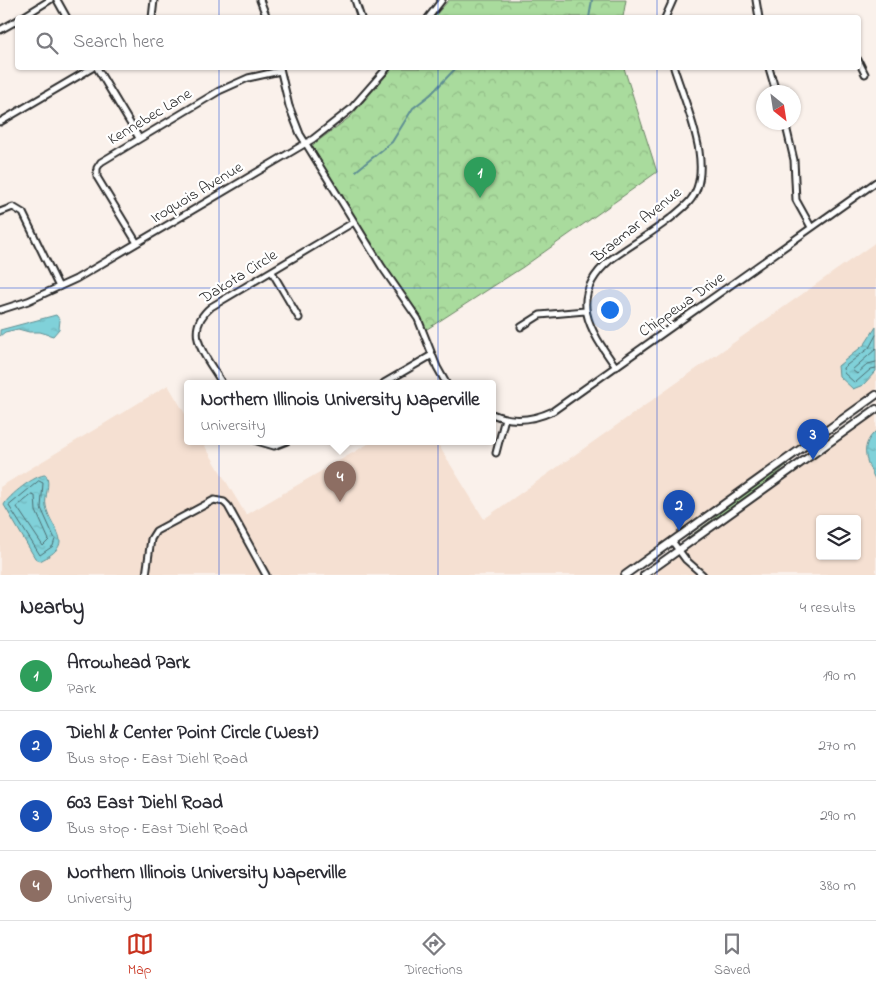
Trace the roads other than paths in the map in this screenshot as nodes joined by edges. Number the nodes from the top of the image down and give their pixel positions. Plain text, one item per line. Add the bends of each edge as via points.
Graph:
1 (50, 0) edge
2 (57, 0) edge
3 (154, 0) edge
4 (260, 0) edge
5 (355, 0) edge
6 (442, 0) edge
7 (673, 0) edge
8 (756, 0) edge
9 (26, 15) edge
10 (65, 15) edge
11 (152, 15) edge
12 (266, 15) edge
13 (360, 15) edge
14 (430, 15) edge
15 (666, 15) edge
16 (758, 15) edge
17 (15, 22) edge
18 (0, 30) edge
19 (861, 67) edge
20 (89, 70) edge
21 (98, 70) edge
22 (276, 70) edge
23 (280, 70) edge
24 (385, 70) edge
25 (675, 70) edge
26 (770, 70) edge
27 (864, 74) dead end
28 (774, 85) edge
29 (0, 122) edge
30 (787, 130) edge
31 (139, 138) junction
32 (306, 142) junction
33 (876, 182) edge
34 (0, 212) edge
35 (354, 222) junction
36 (811, 228) junction
37 (137, 243) junction
38 (272, 272) junction
39 (59, 287) junction
40 (0, 310) edge
41 (585, 312) junction
42 (299, 318) dead end
43 (521, 327) dead end
44 (432, 355) junction
45 (616, 367) junction
46 (220, 380) edge
47 (389, 380) edge
48 (444, 380) edge
49 (876, 395) edge
50 (876, 409) edge
51 (496, 415) edge
52 (505, 418) junction
53 (496, 453) dead end
54 (672, 541) junction
55 (679, 550) junction
56 (146, 575) edge
57 (266, 575) edge
58 (625, 575) edge
59 (644, 575) edge
60 (703, 575) edge

1 - 9 street
2 - 10 street
3 - 11 street
4 - 12 street
5 - 13 street
6 - 14 street
7 - 15 street
8 - 16 street
17 - 18 street
19 - 27 street
20 - 29 street
21 - 31 street
22 - 31 street, Kennebec Lane via 219,91
23 - 32 street via 289,106
24 - 32 street, Iroquois Avenue via 352,109
25 - 41 street, Braemar Avenue via 700,155 702,173 697,189 680,210 604,266 590,286
26 - 28 street
30 - 36 street via 793,154 796,200
31 - 37 street, Kennebec Lane via 104,160 98,168 97,178
32 - 35 street
32 - 37 street, Iroquois Avenue
33 - 36 street, Chippewa Drive
34 - 39 street via 13,207 23,213
35 - 38 street, Dakota Circle
35 - 44 street via 418,319
36 - 45 street, Chippewa Drive
37 - 39 street, Iroquois Avenue
38 - 42 street
38 - 46 street, Dakota Circle via 211,307 199,319 197,338
39 - 40 street, Iroquois Avenue
41 - 43 street via 540,315
41 - 45 street via 594,336
44 - 47 street
44 - 48 street
45 - 52 street, Chippewa Drive via 553,411 528,419
49 - 54 street
50 - 55 street
51 - 52 street, Chippewa Drive
52 - 53 street
54 - 55 street
54 - 58 street
55 - 59 street
55 - 60 street
56 - 57 street via 151,539 156,531 214,500 228,506

